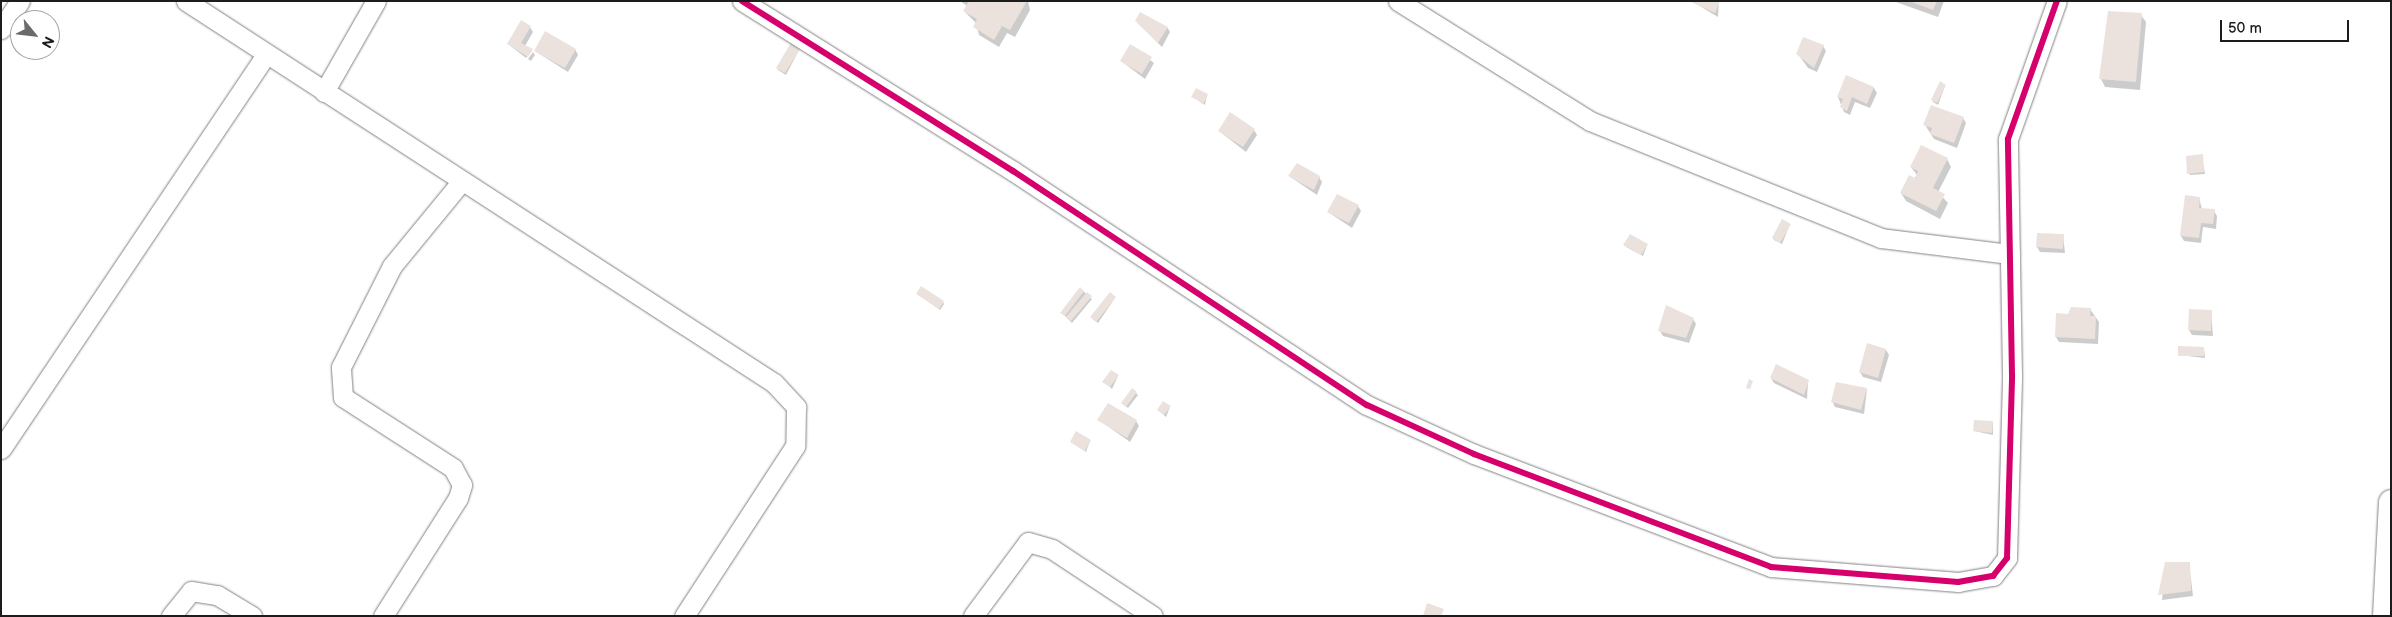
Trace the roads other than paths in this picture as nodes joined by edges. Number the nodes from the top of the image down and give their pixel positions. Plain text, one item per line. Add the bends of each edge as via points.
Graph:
1 (20, 1) edge
2 (186, 1) edge
3 (376, 1) edge
4 (742, 1) edge
5 (1398, 1) edge
6 (2057, 1) edge
7 (1, 29) edge
8 (266, 54) junction
9 (324, 92) junction
10 (461, 182) junction
11 (2010, 254) junction
12 (1, 448) edge
13 (2391, 502) edge
14 (171, 616) edge
15 (252, 616) edge
16 (383, 616) edge
17 (684, 616) edge
18 (973, 616) edge
19 (1153, 616) edge
20 (2385, 616) edge

1 - 7 street
2 - 8 street
3 - 9 street
4 - 11 street via 1013,171 1367,405 1474,454 1771,567 1958,582 1993,576 2007,558 2012,375
5 - 11 street via 1590,121 1881,238
6 - 11 street via 2011,124
8 - 9 street
8 - 12 street
9 - 10 street
10 - 16 street via 392,266 341,367 343,397 453,468 462,485 458,498
10 - 17 street via 774,383 796,407 794,446
13 - 20 street
14 - 15 street via 191,591 217,595
18 - 19 street via 1028,542 1052,548

